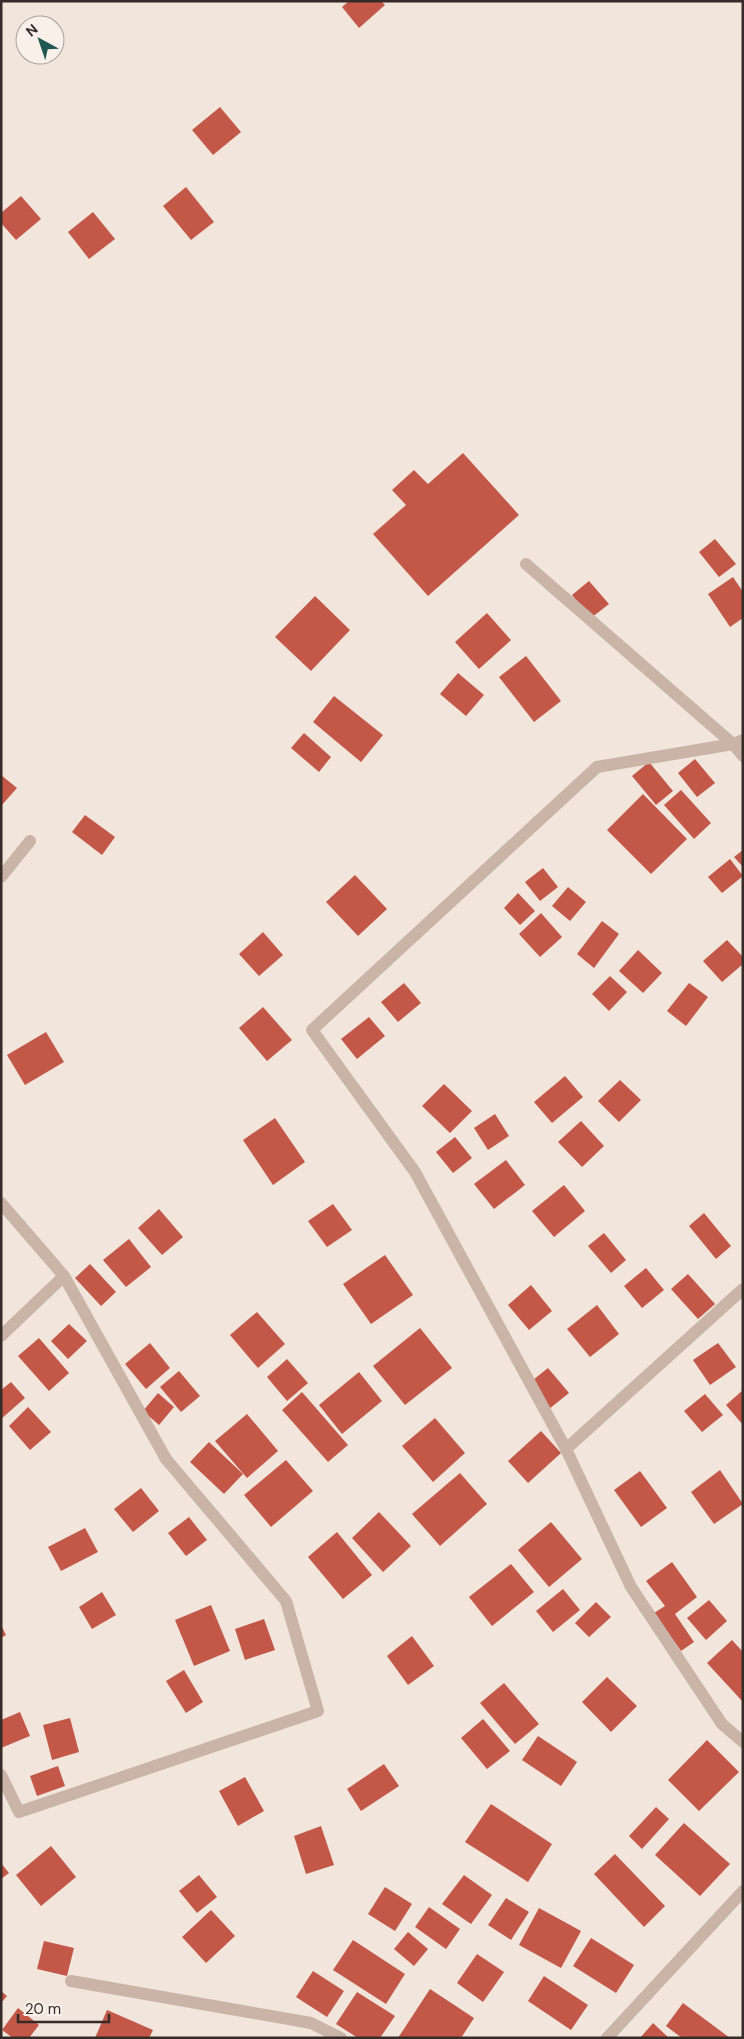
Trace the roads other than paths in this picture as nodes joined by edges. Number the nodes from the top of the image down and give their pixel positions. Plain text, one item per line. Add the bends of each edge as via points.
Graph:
1 (526, 564) dead end
2 (738, 742) edge
3 (743, 756) edge
4 (30, 842) dead end
5 (1, 877) edge
6 (1, 1203) edge
7 (64, 1276) junction
8 (741, 1295) edge
9 (1, 1336) edge
10 (566, 1449) junction
11 (743, 1742) edge
12 (1, 1775) edge
13 (743, 1891) edge
14 (71, 1981) dead end
15 (342, 2038) edge
16 (607, 2038) edge

1 - 2 street
2 - 3 street
2 - 10 street via 597,767 312,1030 415,1172
4 - 5 street
6 - 7 street
7 - 9 street
7 - 12 street via 166,1459 286,1602 318,1711 20,1812
8 - 10 street
10 - 11 street via 631,1587 722,1724
13 - 16 street
14 - 15 street via 311,2023

